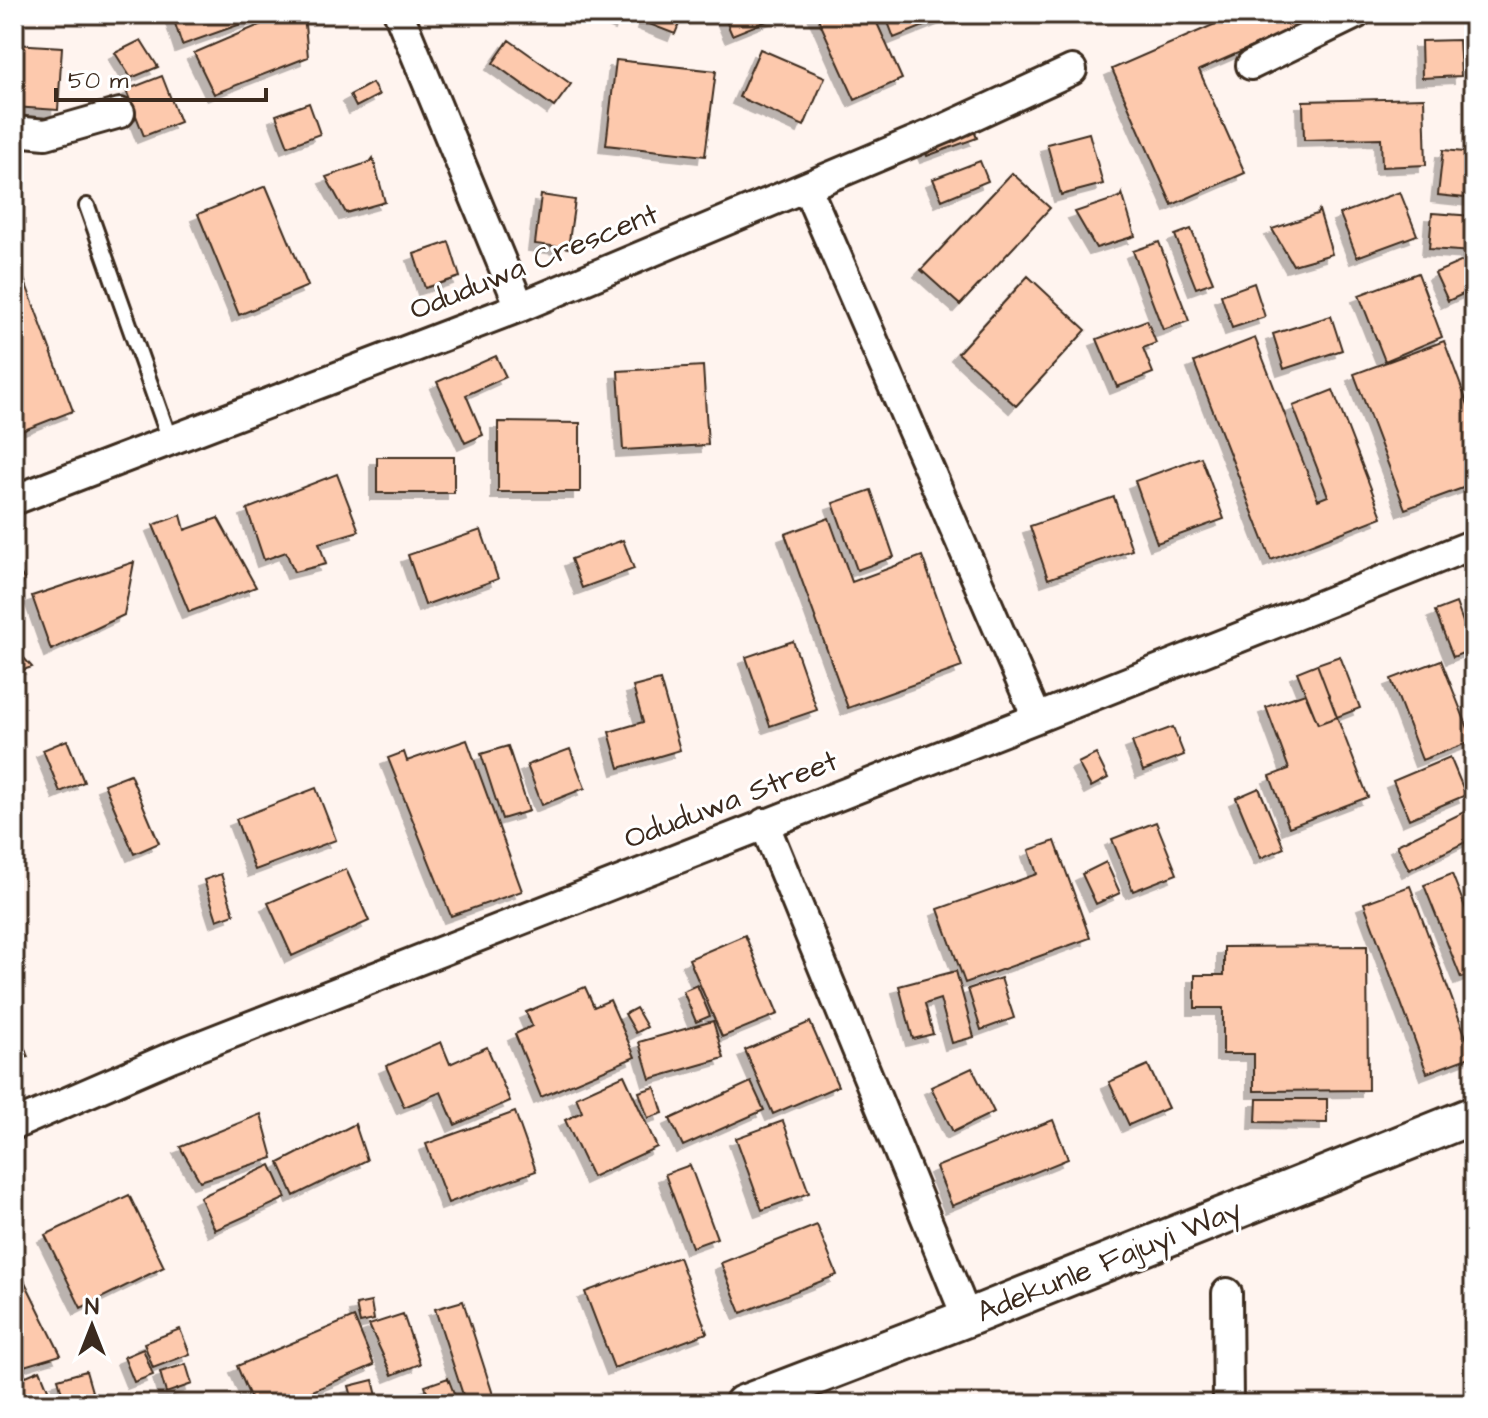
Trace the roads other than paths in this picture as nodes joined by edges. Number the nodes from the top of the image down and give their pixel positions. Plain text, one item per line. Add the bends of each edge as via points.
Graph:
1 (399, 14) edge
2 (1356, 14) edge
3 (1251, 65) dead end
4 (1072, 70) dead end
5 (120, 113) dead end
6 (14, 131) edge
7 (807, 188) junction
8 (87, 206) dead end
9 (520, 307) junction
10 (170, 440) junction
11 (14, 500) edge
12 (1474, 544) edge
13 (1037, 718) junction
14 (764, 823) junction
15 (1474, 1115) edge
16 (14, 1125) edge
17 (1227, 1293) dead end
18 (967, 1318) junction
19 (743, 1404) edge
20 (1228, 1404) edge

1 - 9 street
2 - 3 street
4 - 7 street, Oduduwa Crescent
5 - 6 street via 46,134
7 - 9 street, Oduduwa Crescent
7 - 13 street
8 - 10 lane
9 - 10 street, Oduduwa Crescent
10 - 11 street, Oduduwa Crescent
12 - 13 street, Oduduwa Street
13 - 14 street, Oduduwa Street
14 - 16 street, Oduduwa Street via 171,1057
14 - 18 street
15 - 18 street, Adekunle Fajuyi Way
17 - 20 street
18 - 19 street, Adekunle Fajuyi Way

